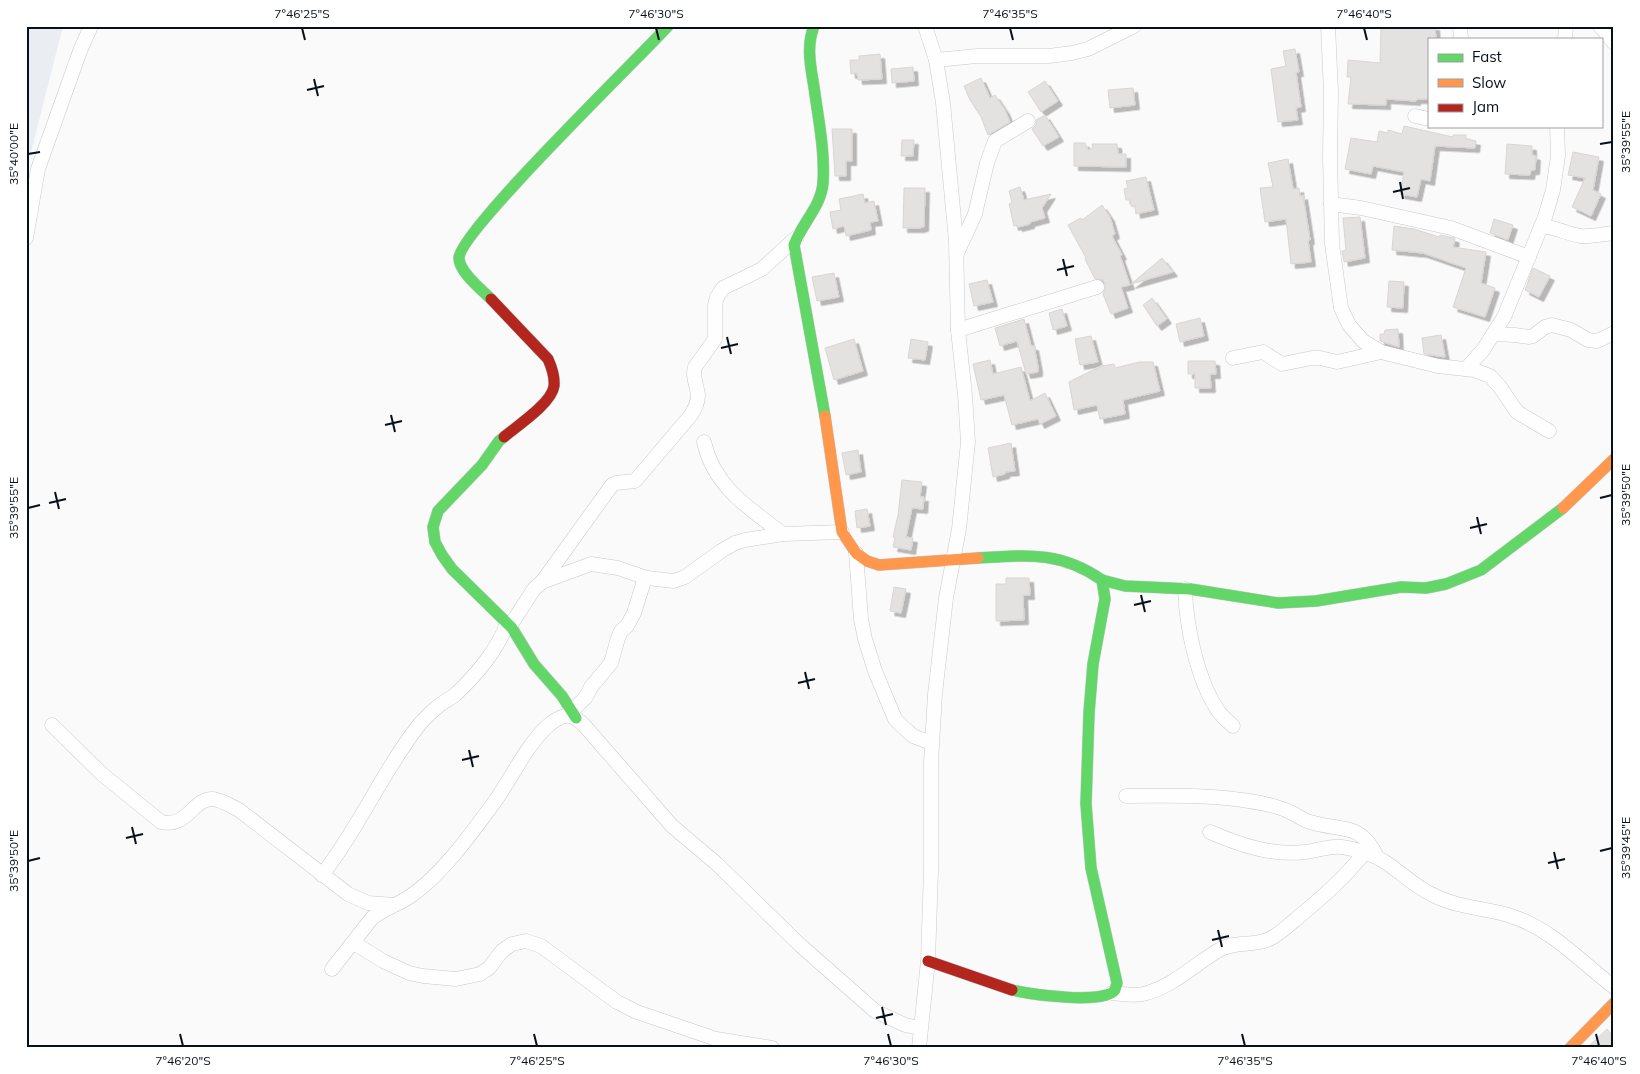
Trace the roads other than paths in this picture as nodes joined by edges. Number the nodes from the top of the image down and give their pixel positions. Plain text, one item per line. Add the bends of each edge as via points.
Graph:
1 (92, 26) edge
2 (668, 26) edge
3 (814, 26) edge
4 (925, 26) edge
5 (1134, 26) edge
6 (1328, 26) edge
7 (1600, 26) edge
8 (1614, 42) edge
9 (936, 60) junction
10 (1414, 116) dead end
11 (1428, 119) edge
12 (1028, 121) dead end
13 (1557, 128) edge
14 (1331, 204) junction
15 (1541, 226) junction
16 (1614, 233) edge
17 (797, 237) junction
18 (26, 238) edge
19 (956, 256) junction
20 (1529, 257) junction
21 (1096, 287) dead end
22 (958, 330) junction
23 (1614, 333) edge
24 (1494, 334) junction
25 (1381, 352) junction
26 (1232, 358) dead end
27 (1466, 369) junction
28 (1549, 431) dead end
29 (704, 442) dead end
30 (1614, 459) edge
31 (842, 532) junction
32 (783, 534) junction
33 (856, 553) junction
34 (954, 559) junction
35 (647, 578) junction
36 (1102, 580) junction
37 (542, 582) junction
38 (1185, 589) junction
39 (509, 625) junction
40 (574, 714) junction
41 (52, 725) dead end
42 (1233, 726) dead end
43 (931, 744) junction
44 (1126, 796) dead end
45 (1210, 832) dead end
46 (1370, 855) junction
47 (322, 875) junction
48 (394, 905) junction
49 (354, 943) junction
50 (928, 961) junction
51 (332, 969) dead end
52 (1614, 987) edge
53 (1112, 993) junction
54 (1614, 1003) edge
55 (920, 1028) junction
56 (772, 1048) edge
57 (919, 1048) edge
58 (1570, 1048) edge

1 - 18 street via 80,50 38,169
2 - 39 street via 594,99 461,248 460,259 467,275 548,359 553,371 552,394 546,402 499,441 482,465 438,511 432,530 447,563
3 - 17 street via 808,48 823,183 815,211
4 - 9 street
5 - 9 street via 1072,53
6 - 14 street
7 - 8 street
9 - 19 street via 943,103
10 - 11 street
12 - 19 street via 995,141 975,214
13 - 15 street via 1558,156 1553,190
14 - 20 street via 1451,228
14 - 25 street via 1332,244 1341,308 1349,325 1363,341
15 - 16 street via 1580,236
15 - 20 street
17 - 31 street via 794,245
17 - 37 street via 762,270 723,288 715,305 715,339 695,367 698,396 692,415 635,481 612,485
19 - 22 street
20 - 24 street
21 - 22 street
22 - 34 street via 968,442
23 - 24 street via 1588,340 1552,324 1530,337
24 - 27 street
25 - 26 street via 1337,362 1312,358 1282,364 1263,352
25 - 27 street via 1438,366
27 - 28 street via 1490,376 1517,412
29 - 32 street via 707,456 729,491
30 - 38 street via 1558,513 1511,548 1481,570 1446,584 1290,603
31 - 32 street
31 - 33 street
32 - 35 street via 735,543 678,580
33 - 34 street via 879,565
33 - 43 street via 861,619 875,671 895,718 913,736
34 - 36 street via 1027,555 1058,559 1073,563
34 - 43 street via 939,649
35 - 37 street via 618,568 591,564
35 - 40 street via 629,622 619,634 611,663
36 - 38 street via 1139,589
36 - 53 street via 1105,599 1093,664 1086,804 1090,868 1116,983
37 - 39 street
38 - 42 street via 1202,680 1218,711
39 - 40 street via 533,663
39 - 47 street via 469,680 455,695 432,710 418,726 358,818 340,852
40 - 48 street via 557,719 545,729 463,842 419,890
40 - 55 street via 672,826 717,864 800,945 875,1012
41 - 47 street via 102,774 161,822 179,821 204,802 214,799 239,810
43 - 50 street
44 - 46 street via 1174,794 1248,800 1290,812 1310,822 1359,833 1372,847
45 - 46 street via 1273,853 1342,847
46 - 52 street via 1434,896 1455,904 1512,916 1538,929 1566,946
46 - 53 street via 1351,868 1276,936 1221,949 1161,988 1143,994
47 - 48 street via 348,894 368,903
48 - 49 street via 372,918
49 - 51 street
49 - 56 street via 399,969 446,979 480,974 502,951 512,944 526,941 541,946 617,1002 637,1012 716,1039
50 - 53 street via 1025,993 1064,997
50 - 55 street
54 - 58 street
55 - 57 street

